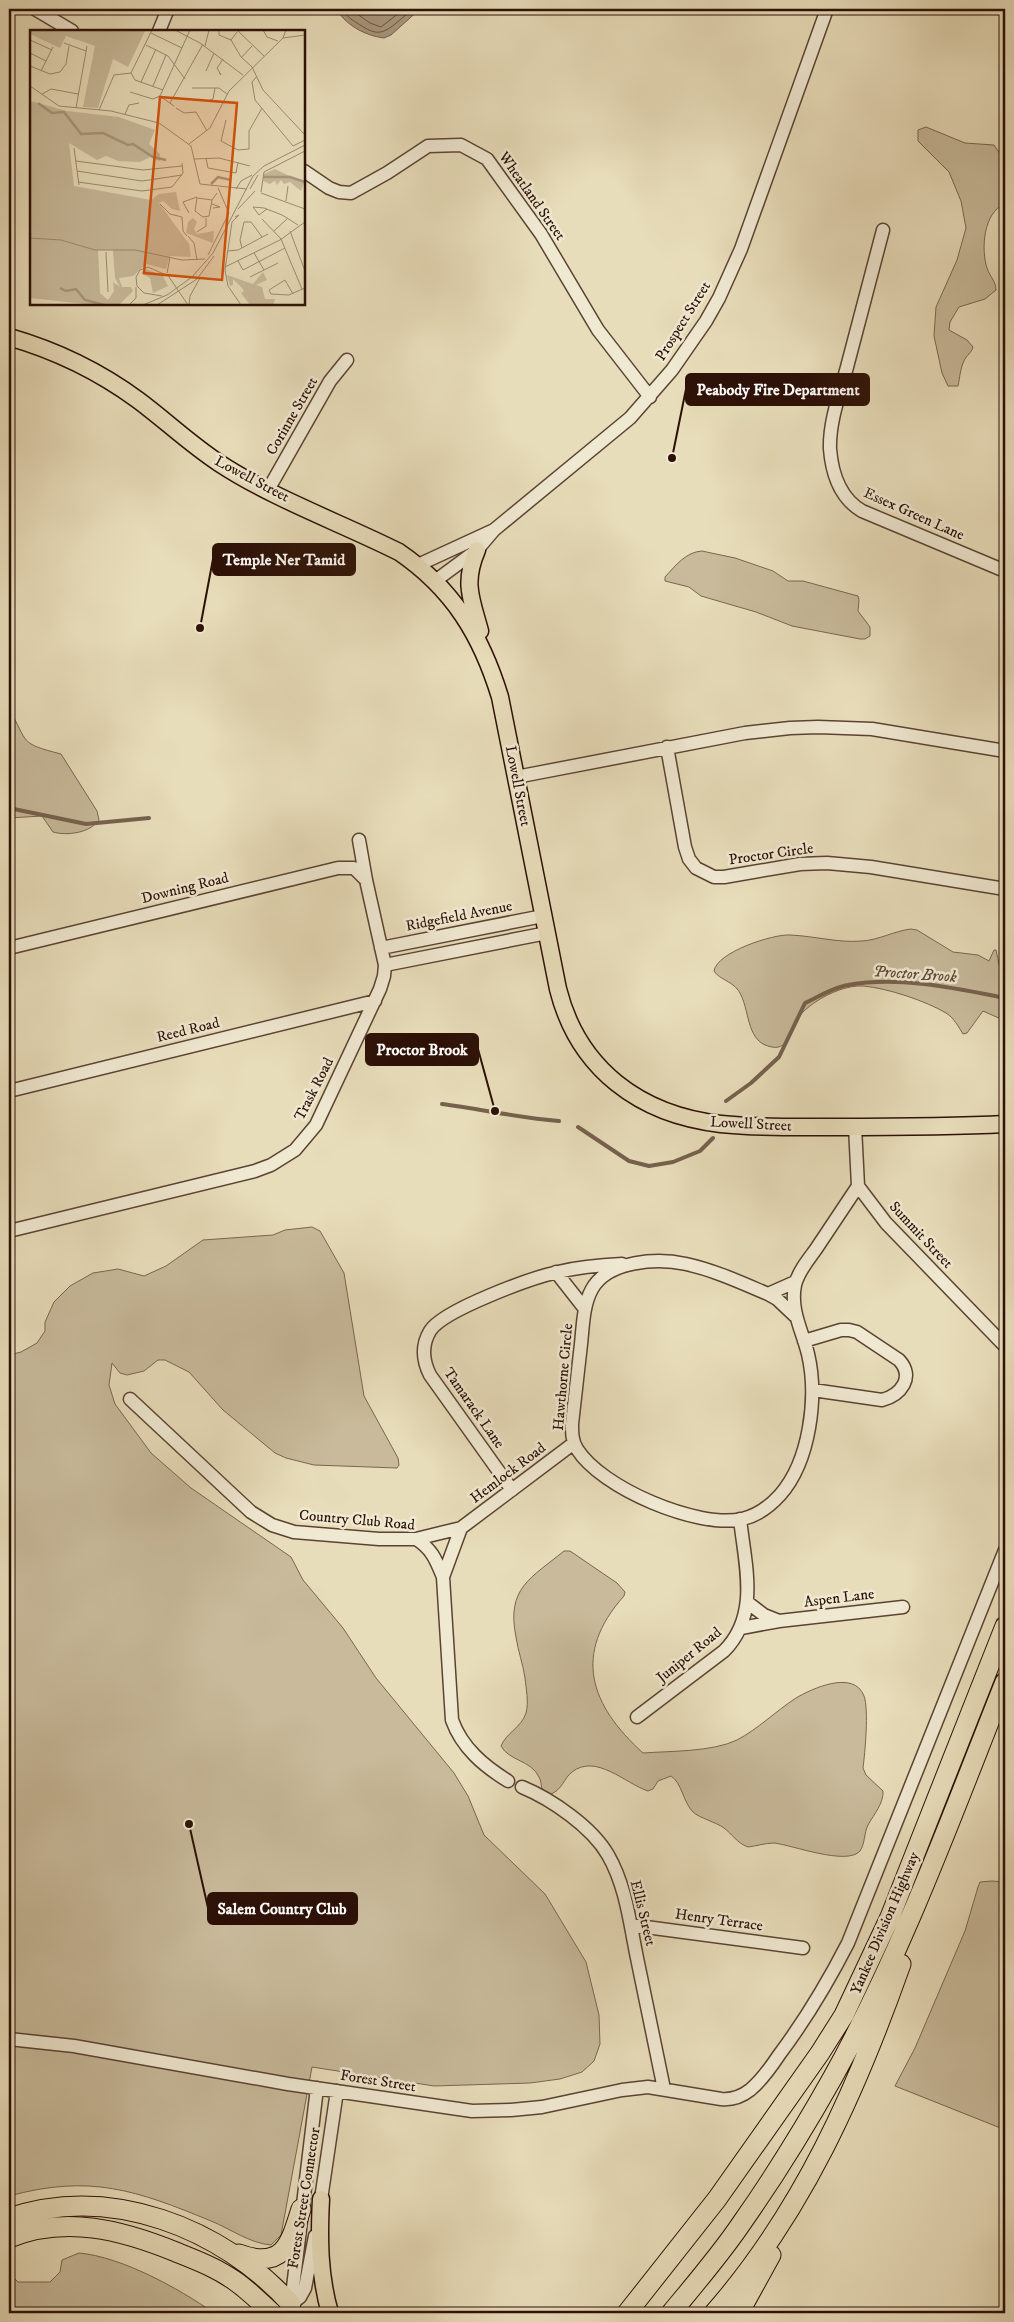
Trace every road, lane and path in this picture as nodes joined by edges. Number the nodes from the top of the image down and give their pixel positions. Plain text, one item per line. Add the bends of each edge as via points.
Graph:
1 (36, 9) edge
2 (168, 9) edge
3 (827, 9) edge
4 (70, 30) edge
5 (159, 30) edge
6 (305, 172) edge
7 (883, 230) dead end
8 (9, 337) edge
9 (347, 360) dead end
10 (650, 397) junction
11 (268, 490) junction
12 (494, 530) junction
13 (477, 550) junction
14 (418, 566) junction
15 (1005, 571) edge
16 (436, 581) junction
17 (484, 650) junction
18 (667, 748) junction
19 (1005, 751) edge
20 (516, 777) junction
21 (359, 840) dead end
22 (366, 880) junction
23 (1005, 890) edge
24 (543, 916) junction
25 (547, 933) junction
26 (9, 948) edge
27 (381, 948) junction
28 (385, 965) junction
29 (374, 1001) junction
30 (9, 1090) edge
31 (1005, 1124) edge
32 (855, 1127) junction
33 (858, 1186) junction
34 (9, 1231) edge
35 (633, 1264) junction
36 (556, 1272) junction
37 (796, 1282) junction
38 (768, 1294) junction
39 (586, 1309) junction
40 (795, 1316) junction
41 (804, 1340) junction
42 (1005, 1346) edge
43 (813, 1390) junction
44 (130, 1399) dead end
45 (574, 1443) junction
46 (512, 1490) junction
47 (740, 1519) junction
48 (461, 1528) junction
49 (416, 1539) junction
50 (1005, 1550) edge
51 (443, 1577) junction
52 (747, 1602) junction
53 (903, 1607) dead end
54 (779, 1621) junction
55 (1005, 1626) edge
56 (741, 1628) junction
57 (1005, 1682) edge
58 (637, 1717) dead end
59 (508, 1781) dead end
60 (522, 1787) dead end
61 (948, 1824) junction
62 (631, 1925) junction
63 (803, 1948) dead end
64 (9, 2039) edge
65 (317, 2088) junction
66 (664, 2089) junction
67 (337, 2092) junction
68 (742, 2096) joint
69 (321, 2199) junction
70 (794, 2205) junction
71 (302, 2209) junction
72 (9, 2218) edge
73 (9, 2238) edge
74 (218, 2245) junction
75 (293, 2310) edge
76 (272, 2313) edge
77 (330, 2313) edge
78 (627, 2313) edge
79 (671, 2313) edge
80 (714, 2313) edge
81 (739, 2313) edge

1 - 4 street
2 - 5 street
3 - 10 street, Prospect Street via 730,275 690,346
6 - 10 street, Wheatland Street via 329,188 351,193 428,146 461,144 487,159 541,234 598,330
7 - 15 street, Essex Green Lane via 834,415 830,441 833,471 843,493 862,512
8 - 11 main road, Lowell Street via 95,372 136,399 220,464
9 - 11 street, Corinne Street via 330,381
10 - 12 street, Prospect Street via 602,443
11 - 14 main road, Lowell Street via 378,542
12 - 13 street, Prospect Street
12 - 14 street, Prospect Street
13 - 16 street, Prospect Street
13 - 17 main road via 468,575
14 - 16 main road, Lowell Street
16 - 17 main road, Lowell Street via 464,616
17 - 20 main road, Lowell Street via 500,698
18 - 19 street via 745,733 818,727 905,733
18 - 20 street
18 - 23 street, Proctor Circle via 685,847 689,860 704,874 724,877 800,864 842,864
20 - 24 main road, Lowell Street
21 - 22 street, Trask Road
22 - 26 street, Downing Road via 354,868 338,868
22 - 27 street, Trask Road
24 - 25 main road, Lowell Street
24 - 27 street, Ridgefield Avenue
25 - 28 street
25 - 32 main road, Lowell Street via 569,1024 591,1060 626,1091 664,1111 705,1122
27 - 28 street, Trask Road
28 - 29 street, Trask Road
29 - 30 street, Reed Road
29 - 34 street, Trask Road via 316,1125 296,1150 271,1165 240,1175
31 - 32 main road, Lowell Street
32 - 33 street
33 - 37 street, Hawthorne Circle
33 - 42 street, Summit Street via 886,1223
35 - 36 street, Tamarack Lane
35 - 38 street, Hawthorne Circle via 684,1264
35 - 39 street, Hawthorne Circle via 616,1268 600,1280 593,1287
36 - 39 street
36 - 46 street, Tamarack Lane via 446,1316 430,1332 423,1354 430,1375
37 - 38 street
37 - 40 street, Hawthorne Circle
38 - 40 street, Hawthorne Circle
39 - 45 street, Hawthorne Circle via 572,1424
40 - 41 street, Hawthorne Circle
41 - 43 street, Hawthorne Circle
41 - 43 street via 841,1330 857,1332 899,1360 907,1373 903,1387 890,1398 882,1400
43 - 47 street, Hawthorne Circle via 808,1427 794,1474 770,1504 756,1514
44 - 49 street, Country Club Road via 252,1512 272,1525 311,1534
45 - 46 street, Hemlock Road
45 - 47 street, Hawthorne Circle via 583,1458 594,1467 649,1501 694,1517
46 - 48 street, Hemlock Road
47 - 52 street, Juniper Road
48 - 49 street, Hemlock Road
48 - 51 street
49 - 51 street, Country Club Road via 431,1550
50 - 68 street, Yankee Division Highway via 848,1943 823,1992 802,2023 756,2084
51 - 59 street, Country Club Road via 452,1720 459,1736 476,1757
52 - 54 street
52 - 56 street, Juniper Road
53 - 54 street, Aspen Lane
54 - 56 street, Aspen Lane
55 - 78 highway, Yankee Division Highway via 883,1934 844,2015 717,2199
56 - 58 street, Juniper Road via 724,1651
57 - 61 highway, Yankee Division Highway
60 - 62 street, Ellis Street via 565,1812 598,1842 614,1868
61 - 70 highway via 890,1998 838,2123
61 - 79 highway, Yankee Division Highway via 887,1969 834,2076 741,2225
62 - 63 street, Henry Terrace
62 - 66 street, Ellis Street
64 - 65 street, Forest Street via 74,2046
65 - 67 street, Forest Street
65 - 71 street, Forest Street Connector
66 - 67 street, Forest Street via 622,2090 542,2107 492,2111 450,2109
66 - 68 street, Forest Street via 732,2100
67 - 69 street, Forest Street Connector
69 - 75 street, Forest Street Connector via 308,2279
69 - 77 main road via 321,2272
70 - 80 highway
70 - 81 highway via 776,2246
71 - 74 highway via 293,2237 278,2256 251,2258
71 - 75 street, Forest Street Connector
72 - 74 highway via 66,2205 122,2208 175,2225
73 - 76 highway via 36,2229 63,2226 92,2227 129,2235 184,2255 234,2280
74 - 75 highway via 276,2288

